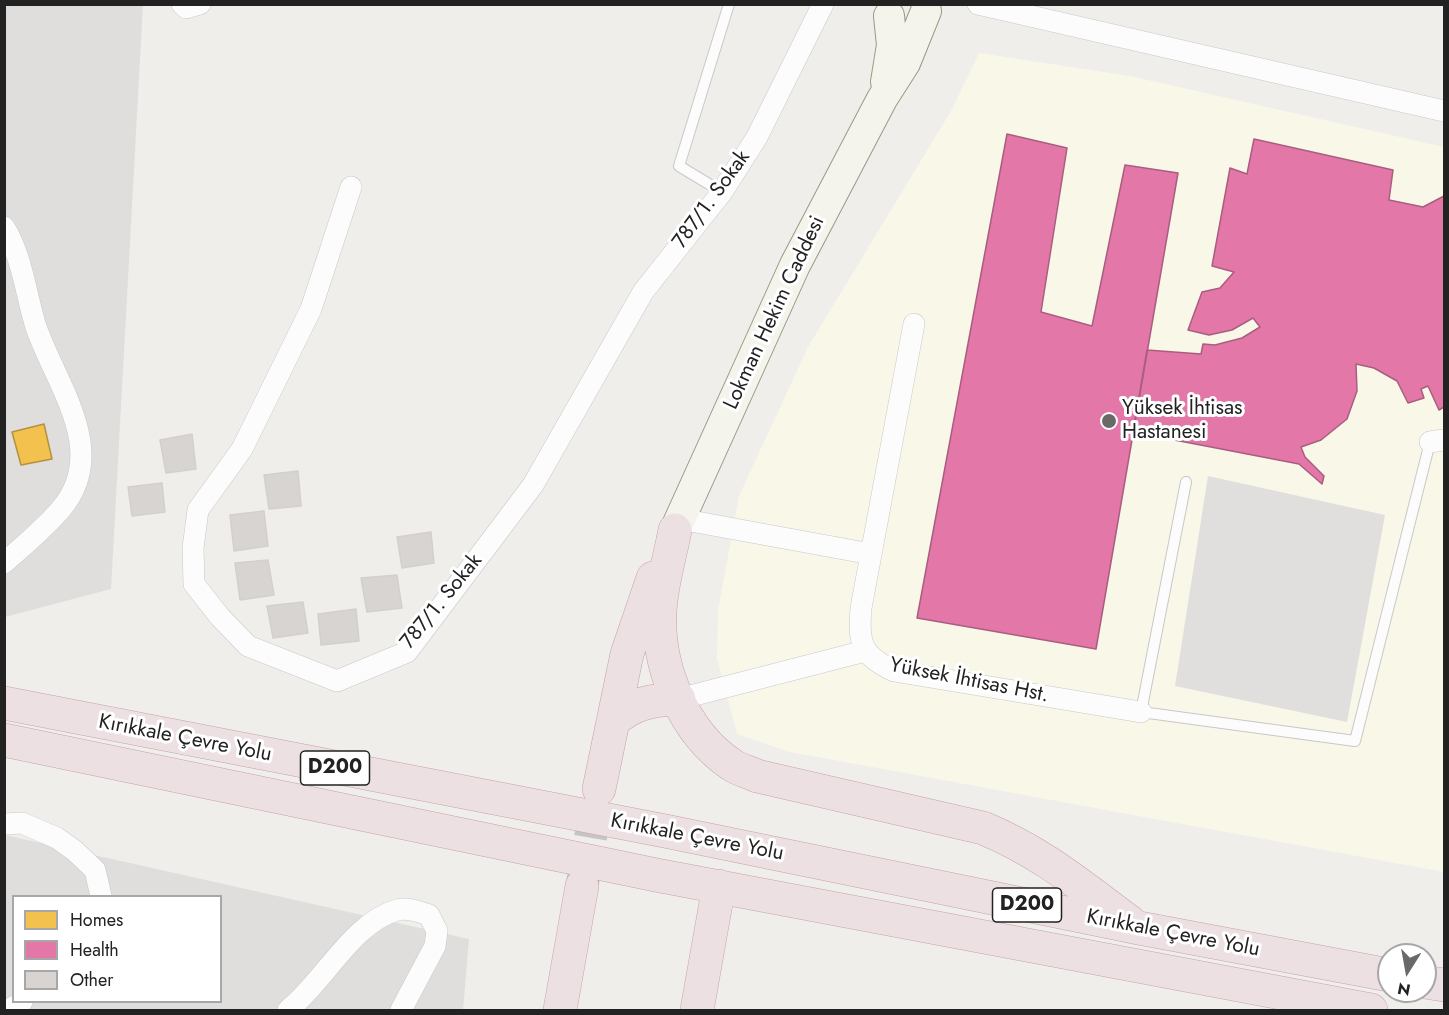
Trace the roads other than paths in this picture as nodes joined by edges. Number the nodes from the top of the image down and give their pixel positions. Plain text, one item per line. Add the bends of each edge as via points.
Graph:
1 (182, 4) edge
2 (200, 4) edge
3 (729, 4) edge
4 (823, 4) edge
5 (978, 4) edge
6 (929, 8) edge
7 (884, 10) edge
8 (882, 99) junction
9 (1444, 111) edge
10 (351, 187) dead end
11 (722, 192) junction
12 (4, 227) edge
13 (914, 324) dead end
14 (1437, 441) edge
15 (1186, 482) dead end
16 (677, 525) junction
17 (871, 554) junction
18 (4, 563) edge
19 (865, 651) junction
20 (679, 699) junction
21 (4, 704) edge
22 (1141, 712) junction
23 (613, 721) junction
24 (4, 740) edge
25 (598, 789) tunnel mouth
26 (4, 824) edge
27 (582, 886) tunnel mouth
28 (719, 886) junction
29 (101, 895) edge
30 (1139, 928) junction
31 (1377, 973) edge
32 (288, 1011) edge
33 (401, 1011) edge
34 (560, 1011) edge
35 (698, 1011) edge
36 (1371, 1011) edge

1 - 2 street via 186,8
3 - 11 lane via 679,166
4 - 11 street, 787/1. Sokak via 758,136
5 - 9 street
6 - 7 street via 909,19
6 - 8 street via 905,63
7 - 8 street via 892,45
8 - 16 street, Lokman Hekim Caddesi via 795,265
10 - 11 street, 787/1. Sokak via 311,309 242,449 198,510 193,548 194,584 248,646 337,681 406,652 533,485 643,292
12 - 18 street via 37,328 80,434 81,472 62,508
13 - 17 street, Yüksek İhtisas Hst.
14 - 22 lane via 1355,741
15 - 22 lane
16 - 17 street
16 - 20 highway via 660,611 667,676
16 - 23 highway via 634,627
17 - 19 street, Yüksek İhtisas Hst. via 859,630
19 - 20 street
19 - 22 street, Yüksek İhtisas Hst. via 894,671
20 - 23 highway via 649,700 629,707
20 - 30 highway via 711,749 733,766 782,784 983,828 1033,851
21 - 30 highway, Kırıkkale Çevre Yolu / D200 via 665,831
23 - 25 highway
24 - 28 highway, Kırıkkale Çevre Yolu / D200
26 - 29 street via 22,823 57,838 75,851 95,870
27 - 34 highway
28 - 35 highway
28 - 36 highway, Kırıkkale Çevre Yolu / D200
30 - 31 highway, Kırıkkale Çevre Yolu / D200
32 - 33 street via 361,930 398,910 413,910 429,915 437,931 435,946

